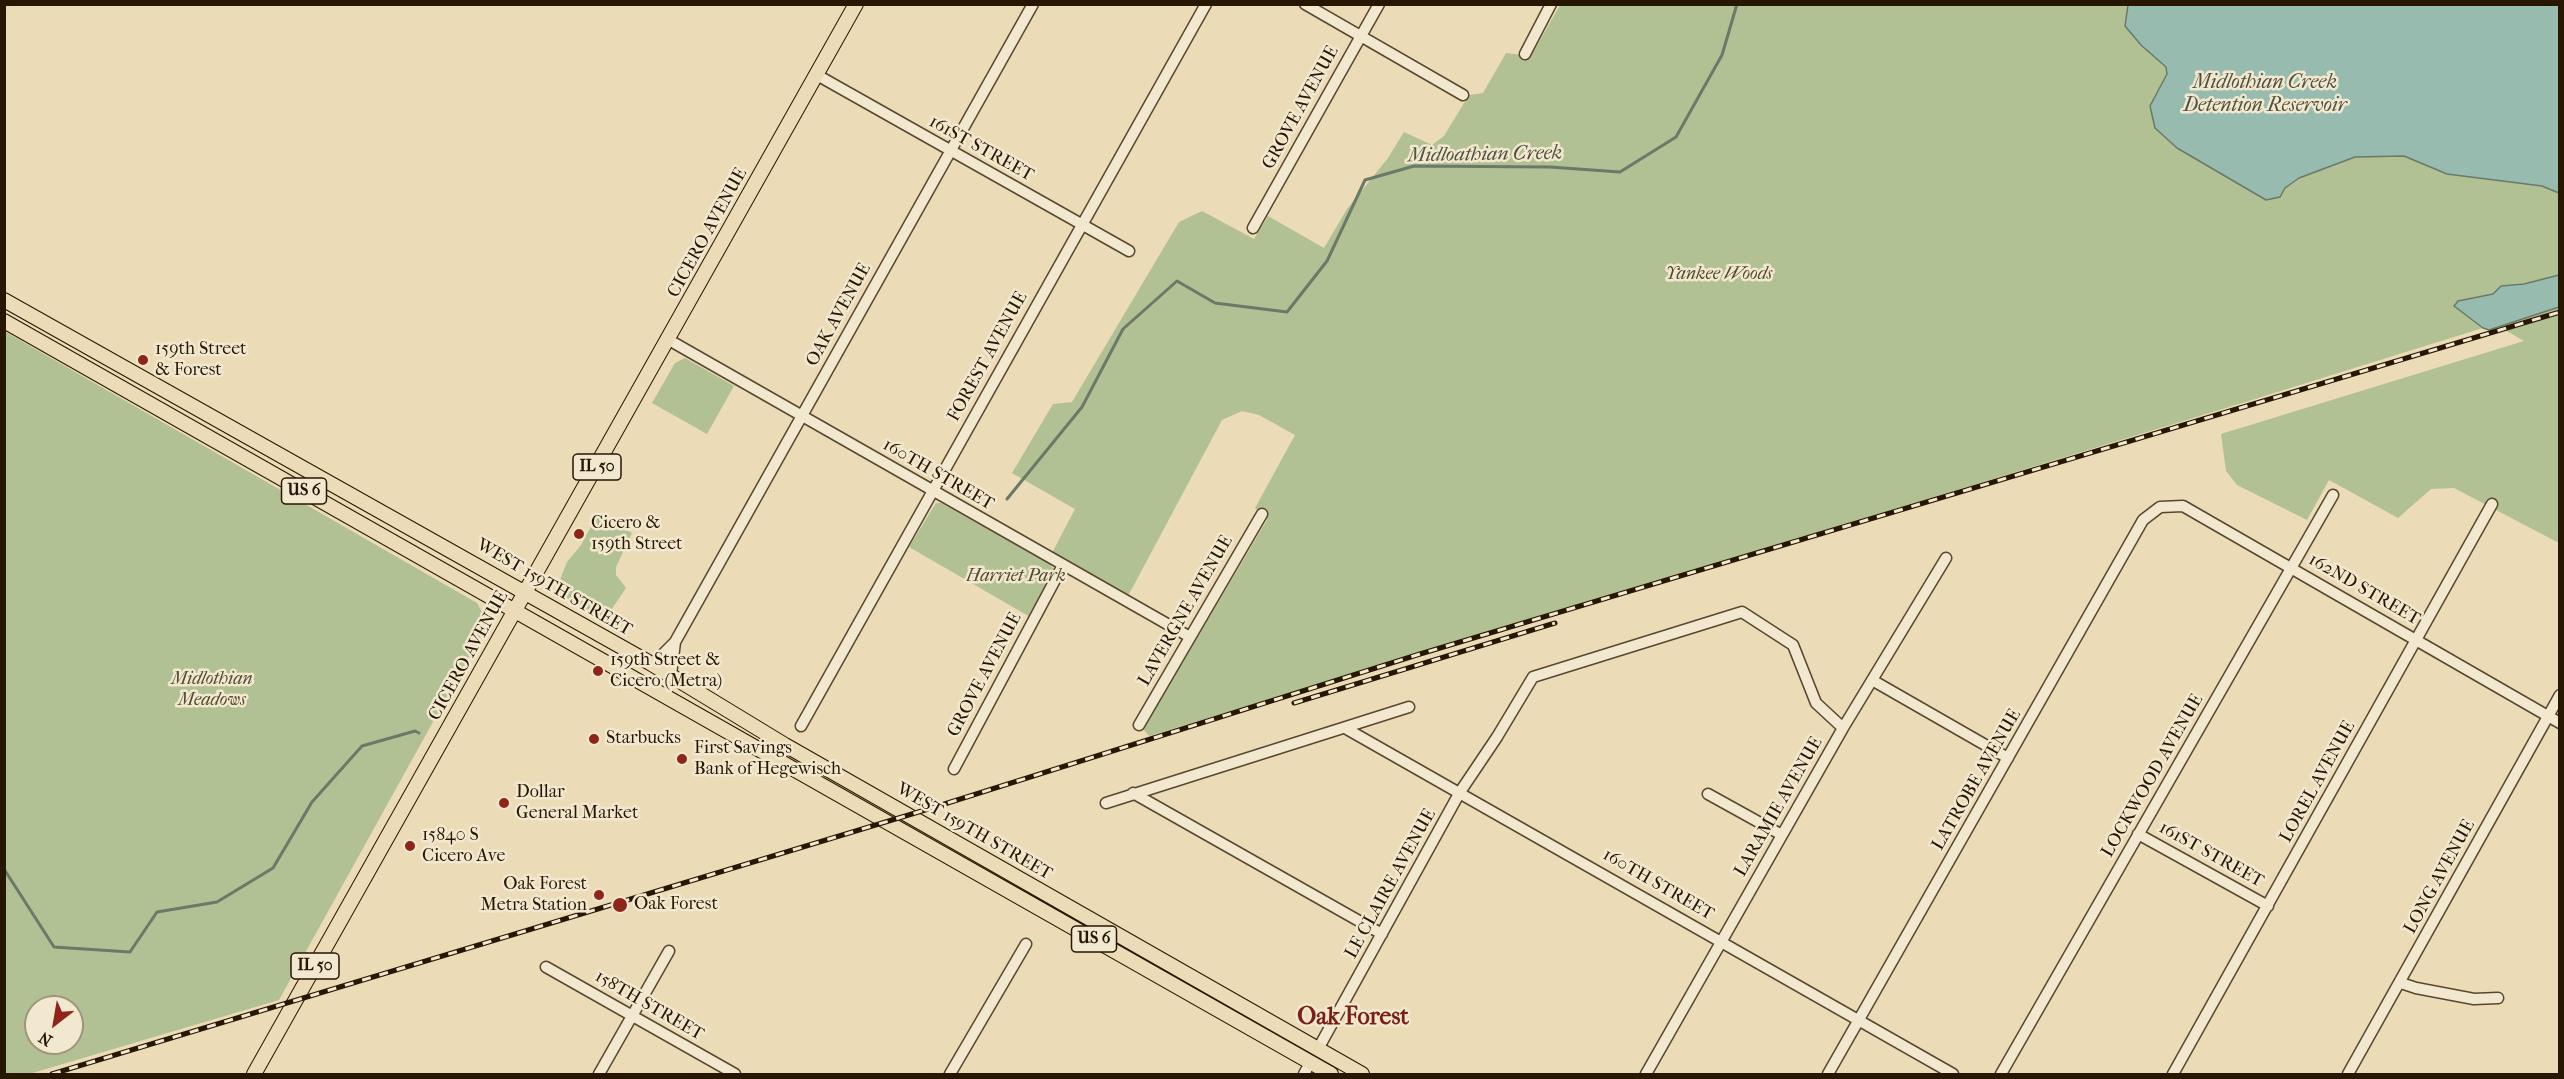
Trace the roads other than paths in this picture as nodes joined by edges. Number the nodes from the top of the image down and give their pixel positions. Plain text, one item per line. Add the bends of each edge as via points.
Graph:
1 (856, 4) edge
2 (1033, 4) edge
3 (1206, 4) edge
4 (1305, 4) edge
5 (1379, 4) edge
6 (1551, 4) edge
7 (1361, 36) junction
8 (1525, 54) dead end
9 (817, 75) junction
10 (1463, 95) dead end
11 (950, 151) junction
12 (1082, 225) junction
13 (1253, 228) dead end
14 (1129, 251) dead end
15 (4, 300) edge
16 (4, 321) edge
17 (669, 340) junction
18 (801, 416) junction
19 (932, 490) junction
20 (2332, 495) dead end
21 (2492, 504) dead end
22 (2160, 507) joint
23 (1262, 514) dead end
24 (1946, 558) dead end
25 (1063, 566) junction
26 (2291, 567) junction
27 (525, 592) junction
28 (515, 611) junction
29 (1190, 637) junction
30 (2416, 640) junction
31 (675, 642) junction
32 (650, 663) junction
33 (671, 675) junction
34 (1872, 680) junction
35 (2559, 695) edge
36 (1409, 707) dead end
37 (2547, 716) junction
38 (2559, 723) edge
39 (1139, 725) dead end
40 (801, 726) dead end
41 (1345, 728) junction
42 (1843, 728) junction
43 (2008, 758) junction
44 (954, 769) dead end
45 (1460, 792) junction
46 (1133, 793) junction
47 (1708, 794) dead end
48 (1106, 803) dead end
49 (2138, 834) junction
50 (1782, 835) junction
51 (2268, 906) junction
52 (1382, 934) junction
53 (1722, 941) junction
54 (1026, 944) dead end
55 (669, 951) dead end
56 (546, 967) dead end
57 (2401, 982) junction
58 (2498, 998) dead end
59 (632, 1016) junction
60 (1859, 1019) junction
61 (1318, 1049) junction
62 (1307, 1069) edge
63 (254, 1074) edge
64 (599, 1074) edge
65 (735, 1074) edge
66 (950, 1074) edge
67 (1331, 1074) edge
68 (1362, 1074) edge
69 (1646, 1074) edge
70 (1828, 1074) edge
71 (1953, 1074) edge
72 (2001, 1074) edge
73 (2173, 1074) edge
74 (2348, 1074) edge

1 - 9 main road, CICERO AVENUE / IL 50
2 - 11 street, OAK AVENUE
3 - 12 street, FOREST AVENUE
4 - 7 street
5 - 7 street, GROVE AVENUE
6 - 8 street
7 - 10 street
7 - 13 street, GROVE AVENUE
9 - 11 street, 161ST STREET
9 - 17 main road, CICERO AVENUE / IL 50
11 - 12 street, 161ST STREET
11 - 18 street, OAK AVENUE
12 - 14 street, 161ST STREET
12 - 19 street, FOREST AVENUE
15 - 27 main road, WEST 159TH STREET / US 6
16 - 28 main road, WEST 159TH STREET / US 6
17 - 18 street, 160TH STREET
17 - 27 main road, CICERO AVENUE / IL 50
18 - 19 street, 160TH STREET
18 - 31 street, OAK AVENUE
19 - 25 street, 160TH STREET
19 - 40 street, FOREST AVENUE
20 - 26 street, LOCKWOOD AVENUE
21 - 30 street, LOREL AVENUE
22 - 26 street, 162ND STREET via 2183,506
22 - 43 street, LATROBE AVENUE via 2144,520
23 - 29 street, LAVERGNE AVENUE
24 - 34 street, LARAMIE AVENUE
25 - 29 street, 160TH STREET
25 - 44 street, GROVE AVENUE
26 - 30 street, 162ND STREET
26 - 49 street, LOCKWOOD AVENUE
27 - 28 main road, CICERO AVENUE / IL 50
27 - 32 main road, WEST 159TH STREET / US 6
28 - 62 main road, WEST 159TH STREET / US 6
28 - 63 main road, CICERO AVENUE / IL 50
29 - 39 street, LAVERGNE AVENUE
30 - 37 street, 162ND STREET
30 - 51 street, LOREL AVENUE
31 - 32 street, OAK AVENUE
31 - 33 street, OAK AVENUE
32 - 33 main road, WEST 159TH STREET / US 6
33 - 61 main road, WEST 159TH STREET / US 6 via 785,745
34 - 42 street, LARAMIE AVENUE
34 - 43 street
35 - 37 street, LONG AVENUE
36 - 41 street
37 - 38 street, 162ND STREET
37 - 57 street, LONG AVENUE
41 - 45 street, 160TH STREET
41 - 46 street
42 - 45 street, LE CLAIRE AVENUE via 1816,703 1793,645 1742,612 1533,677
42 - 50 street, LARAMIE AVENUE
43 - 60 street, LATROBE AVENUE
45 - 52 street, LE CLAIRE AVENUE
45 - 53 street, 160TH STREET
46 - 48 street
46 - 52 street
47 - 50 street
49 - 51 street, 161ST STREET
49 - 72 street, LOCKWOOD AVENUE
50 - 53 street, LARAMIE AVENUE
51 - 73 street, LOREL AVENUE
52 - 61 street, LE CLAIRE AVENUE
53 - 60 street, 160TH STREET
53 - 69 street, LARAMIE AVENUE
54 - 66 street
55 - 59 street
56 - 59 street, 158TH STREET
57 - 58 street via 2474,999
57 - 74 street, LONG AVENUE
59 - 64 street
59 - 65 street, 158TH STREET
60 - 70 street, LATROBE AVENUE
60 - 71 street, 160TH STREET
61 - 68 main road, WEST 159TH STREET / US 6
62 - 67 main road, WEST 159TH STREET / US 6

